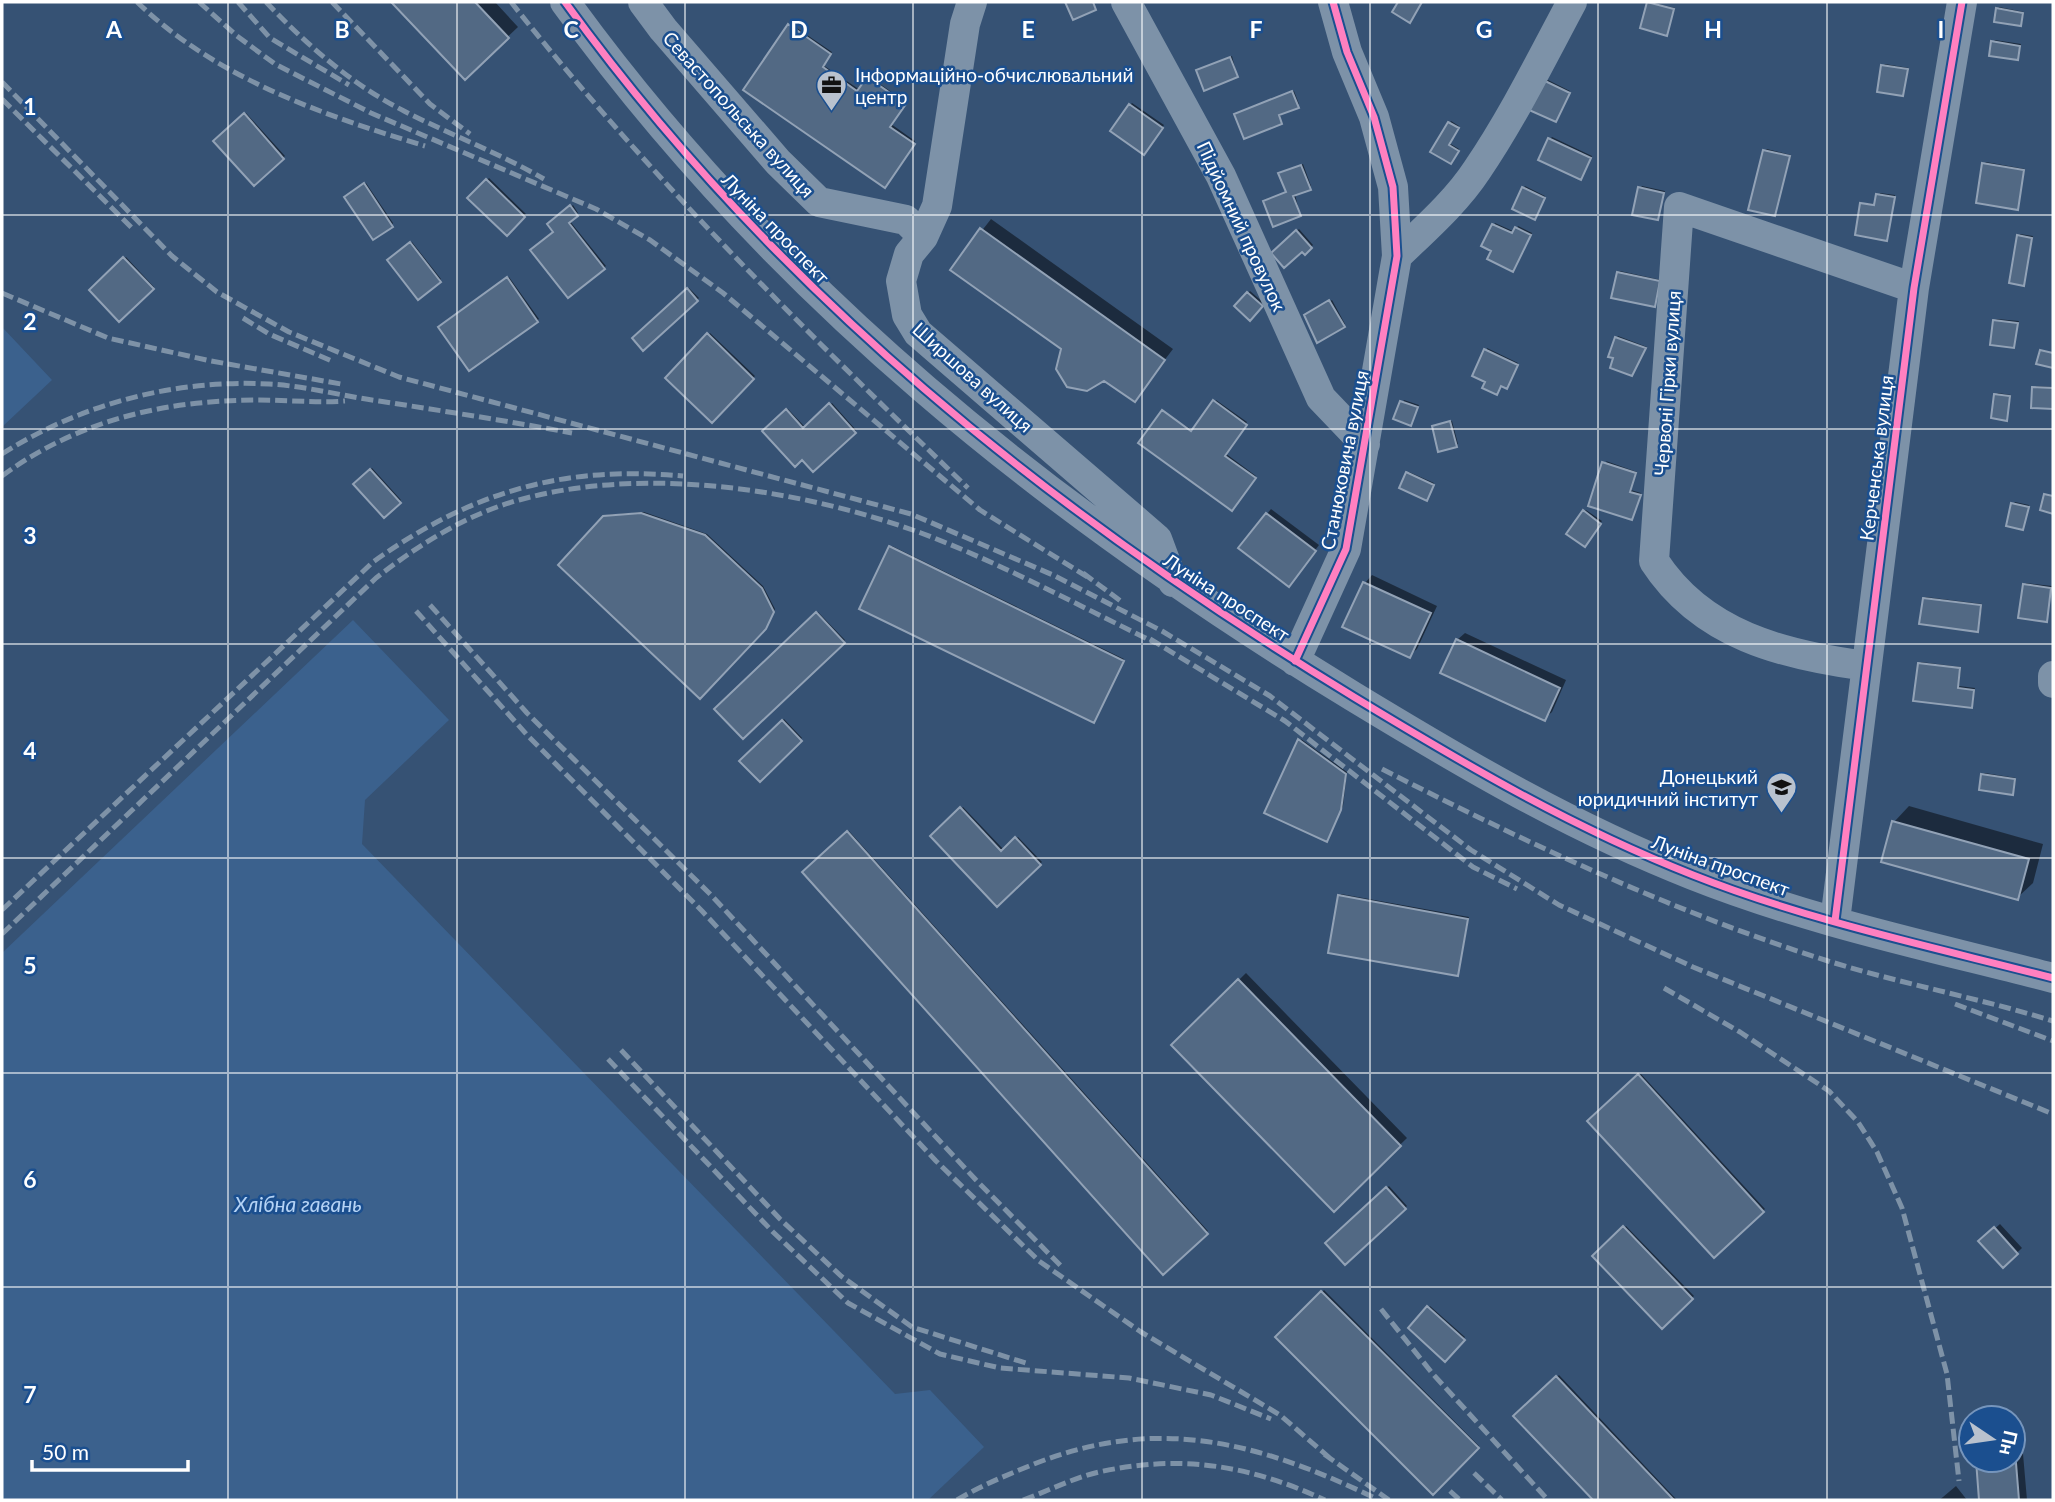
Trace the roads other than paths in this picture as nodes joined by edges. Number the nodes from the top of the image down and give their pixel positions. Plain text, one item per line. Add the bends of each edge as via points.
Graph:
1 (565, 2) edge
2 (643, 2) edge
3 (972, 2) edge
4 (1126, 2) edge
5 (1333, 2) edge
6 (1572, 2) edge
7 (1962, 2) edge
8 (923, 237) junction
9 (1397, 256) junction
10 (1914, 288) junction
11 (1365, 444) junction
12 (1173, 582) junction
13 (1295, 661) junction
14 (1866, 666) junction
15 (2053, 676) edge
16 (2053, 683) edge
17 (1835, 921) junction
18 (2047, 973) edge

1 - 12 street, Луніна проспект via 625,84 729,205 847,322 1046,489
2 - 8 street, Севастопольська вулиця via 778,162 819,202 906,220
3 - 8 street, Ширшова вулиця via 937,206
4 - 11 street, Підйомний провулок via 1221,176 1321,398
5 - 9 street, Станюковича вулиця via 1347,52 1374,117 1393,187
6 - 9 street via 1476,172
7 - 10 street, Керченська вулиця
8 - 12 street, Ширшова вулиця via 909,254 901,281 907,315 918,333 1157,539
9 - 11 street, Станюковича вулиця
10 - 14 street, Керченська вулиця
10 - 14 street, Червоні Гірки вулиця via 1679,207 1654,561 1670,585 1726,630 1758,644
11 - 13 street, Станюковича вулиця via 1346,550
12 - 13 street, Луніна проспект
13 - 17 street, Луніна проспект via 1495,782 1600,836 1699,877
14 - 17 street, Керченська вулиця
15 - 16 street
17 - 18 street, Луніна проспект

